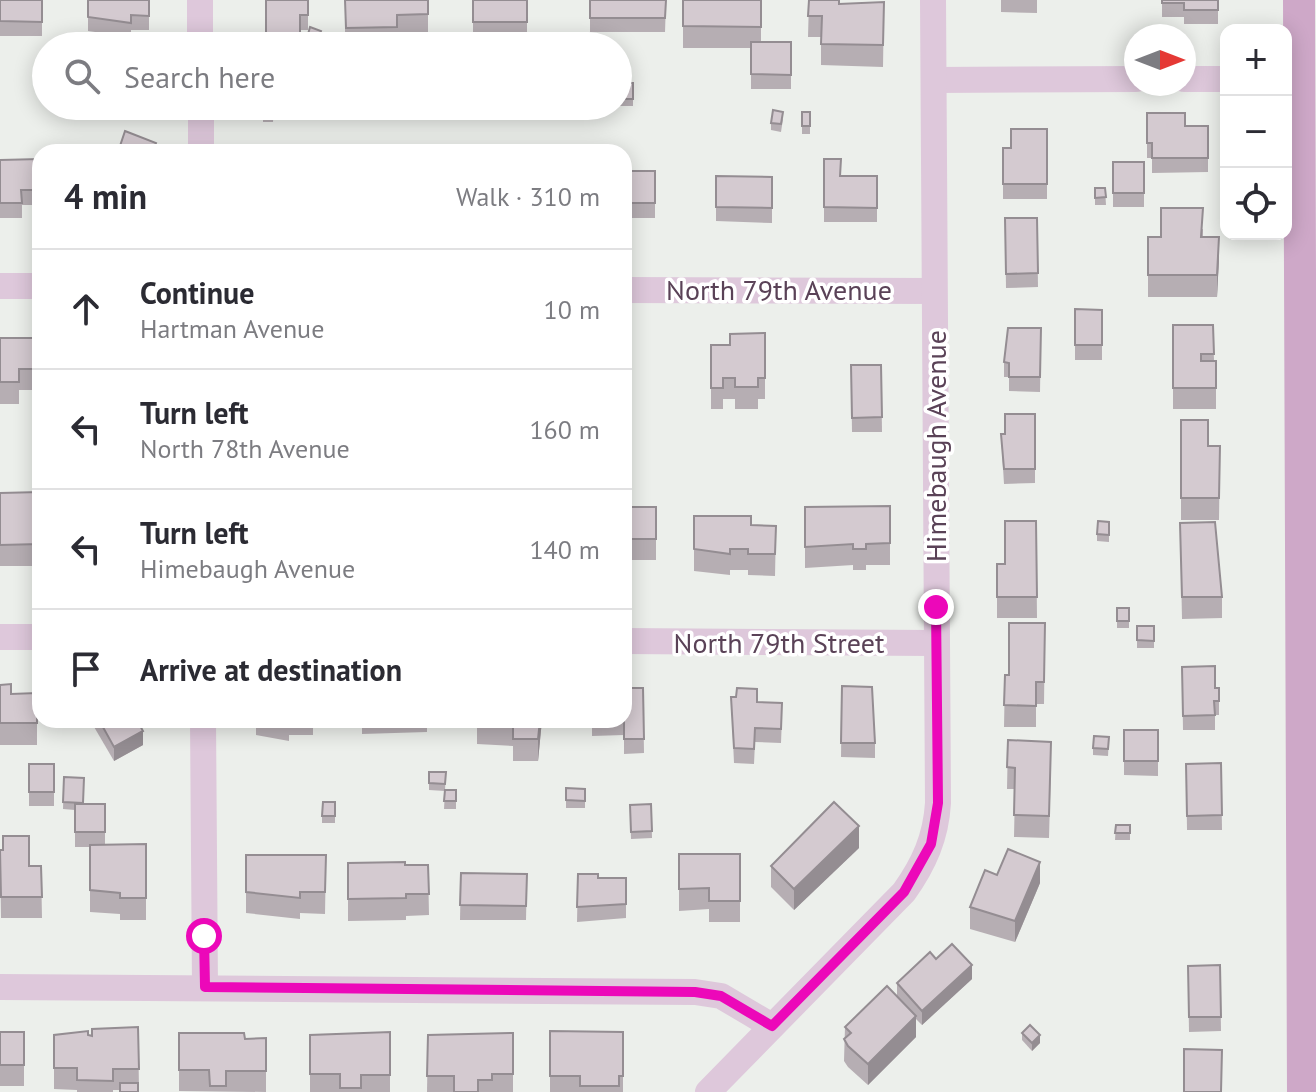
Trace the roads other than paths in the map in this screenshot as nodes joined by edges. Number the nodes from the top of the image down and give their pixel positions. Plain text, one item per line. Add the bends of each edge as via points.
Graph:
1 (200, 0) edge
2 (933, 0) edge
3 (1299, 0) edge
4 (200, 32) edge
5 (1124, 79) edge
6 (1196, 79) edge
7 (1220, 79) edge
8 (1293, 79) edge
9 (935, 80) junction
10 (201, 120) edge
11 (201, 144) edge
12 (0, 286) edge
13 (32, 286) edge
14 (632, 290) edge
15 (934, 291) junction
16 (1309, 548) edge
17 (0, 637) edge
18 (32, 637) edge
19 (632, 641) edge
20 (934, 643) junction
21 (203, 728) edge
22 (0, 987) edge
23 (205, 987) junction
24 (772, 1026) junction
25 (708, 1092) edge
26 (1303, 1092) edge

1 - 4 street
2 - 9 street, Himebaugh Avenue
3 - 8 main road
5 - 9 street
6 - 7 street
8 - 16 main road
9 - 15 street, Himebaugh Avenue
10 - 11 street
12 - 13 street
14 - 15 street, North 79th Avenue
15 - 20 street, Himebaugh Avenue
16 - 26 main road
17 - 18 street
19 - 20 street, North 79th Street
20 - 24 street, Himebaugh Avenue via 938,803 922,866 904,892
21 - 23 street
22 - 23 street
23 - 24 street via 695,992 721,996
24 - 25 street, Himebaugh Avenue

